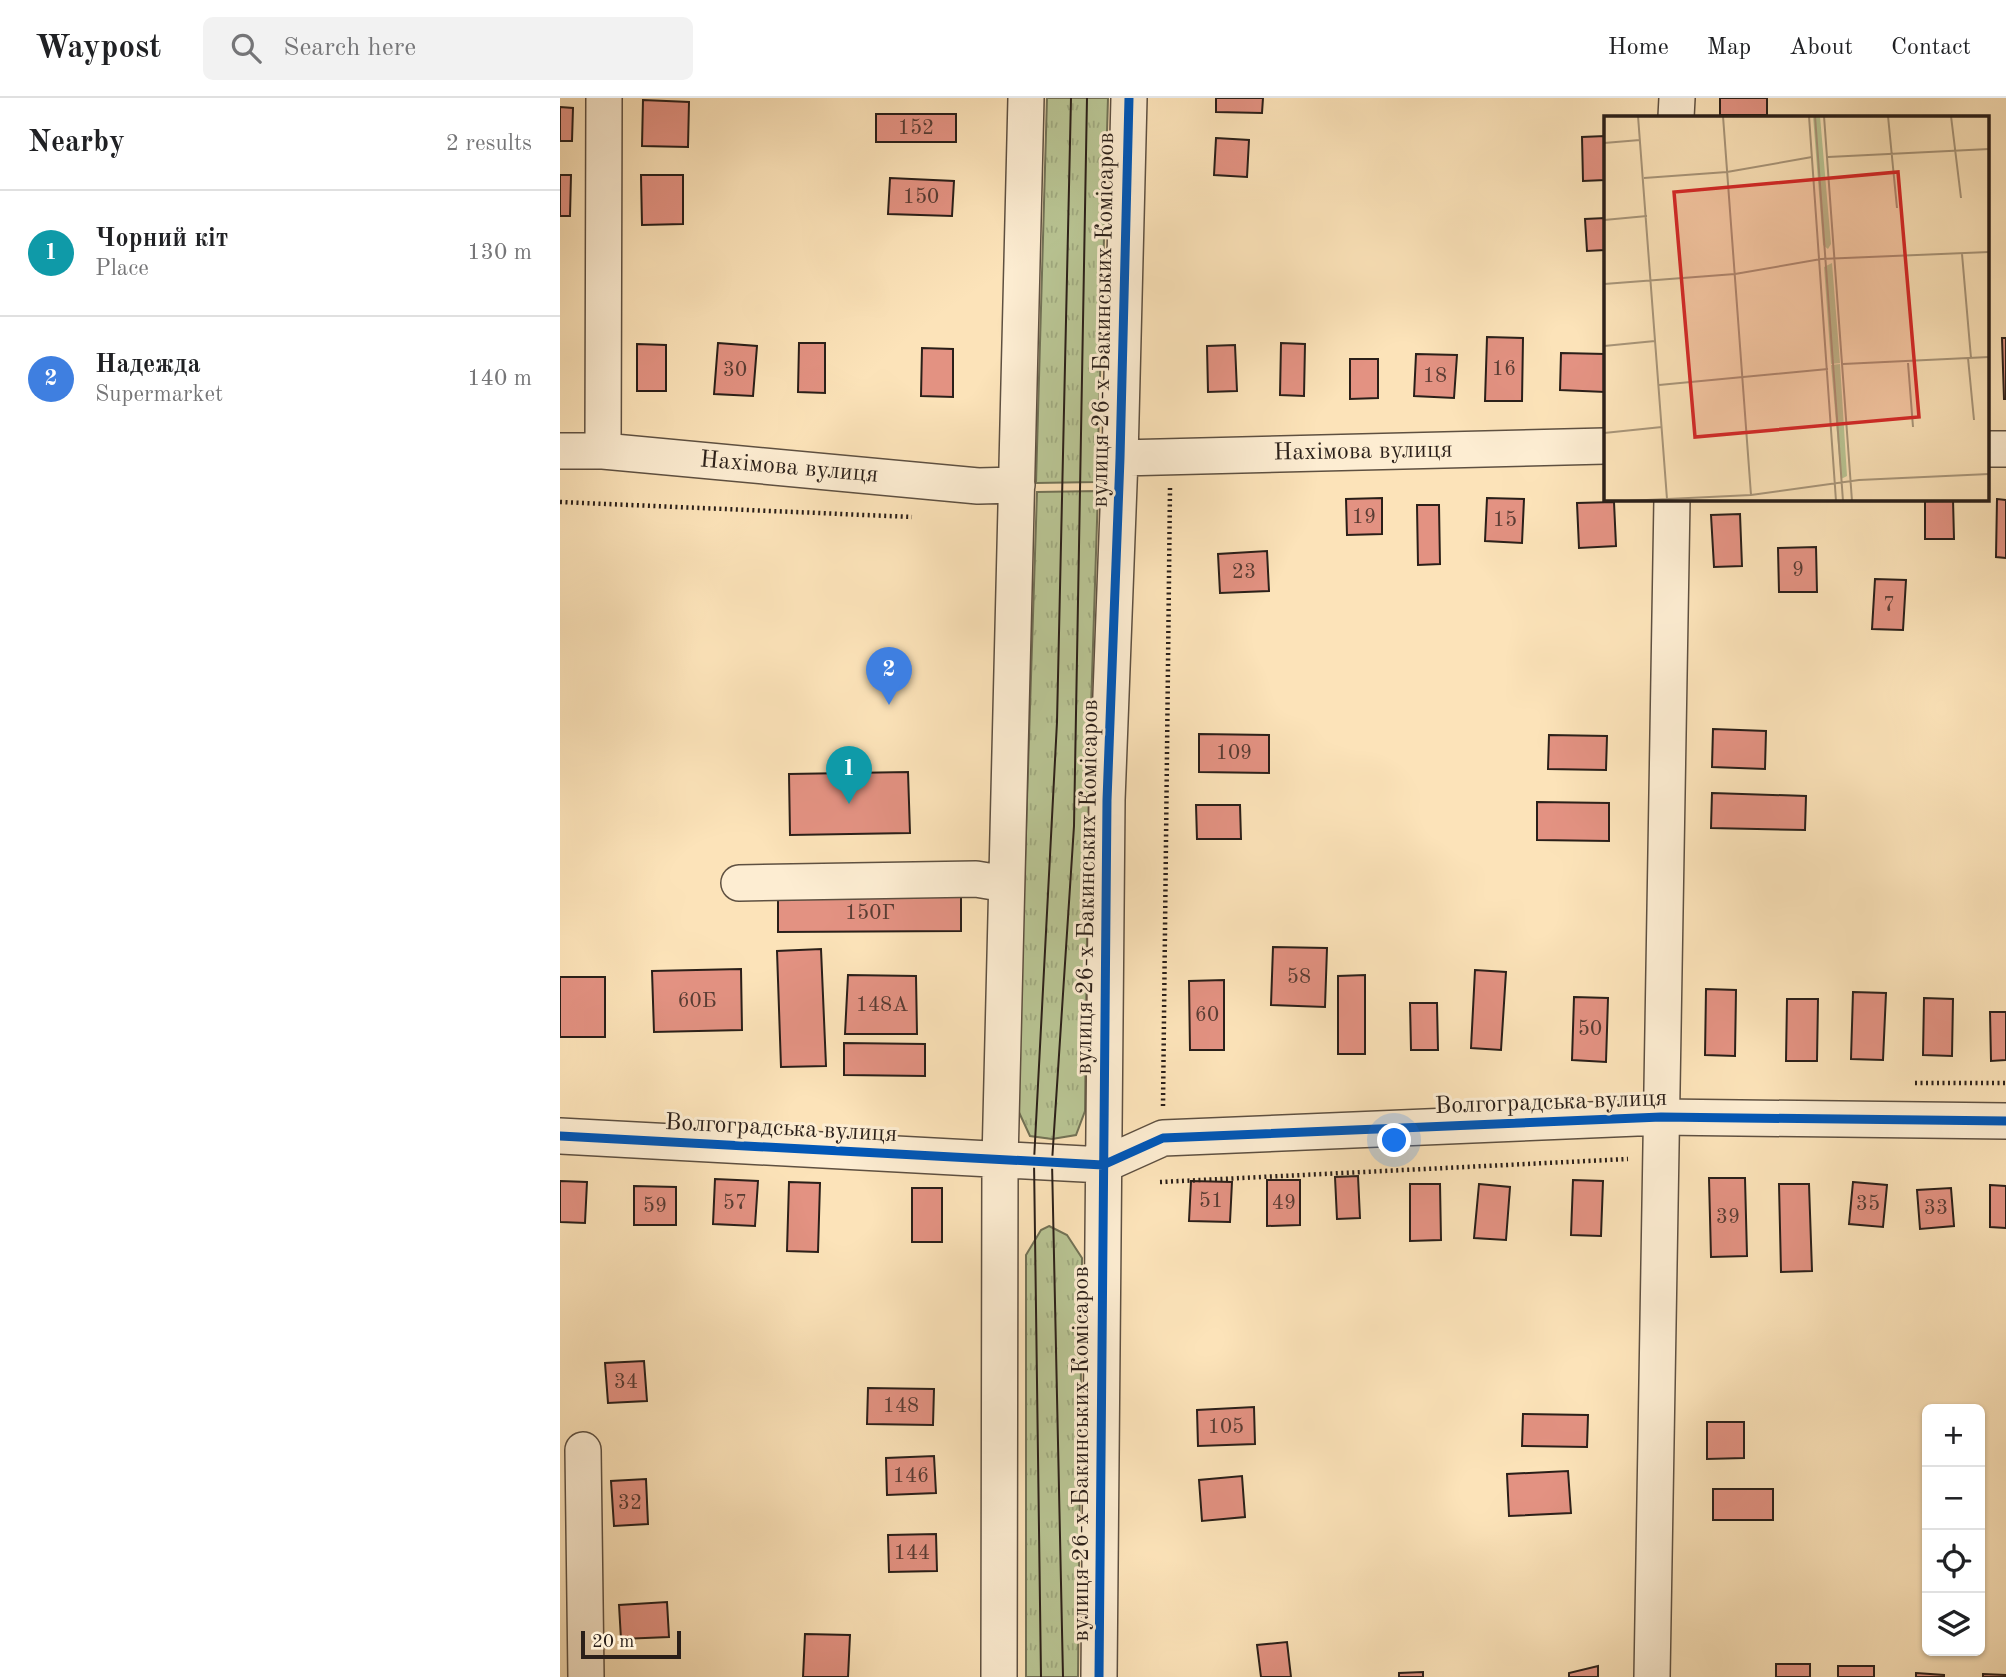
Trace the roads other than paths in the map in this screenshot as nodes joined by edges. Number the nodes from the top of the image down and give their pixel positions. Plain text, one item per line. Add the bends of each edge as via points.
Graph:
1 (604, 98) edge
2 (1026, 98) edge
3 (1129, 98) edge
4 (1676, 98) edge
5 (1676, 116) edge
6 (1604, 446) edge
7 (1988, 449) edge
8 (2006, 449) edge
9 (560, 451) edge
10 (603, 451) junction
11 (1120, 458) junction
12 (1017, 485) junction
13 (1672, 500) edge
14 (739, 883) dead end
15 (1006, 884) junction
16 (1661, 1117) junction
17 (2006, 1121) edge
18 (560, 1136) edge
19 (1000, 1161) junction
20 (1103, 1165) junction
21 (583, 1450) dead end
22 (586, 1677) edge
23 (999, 1677) edge
24 (1099, 1677) edge
25 (1652, 1677) edge

1 - 10 street
2 - 12 street
3 - 11 street, вулиця 26-х Бакинських Комісаров
4 - 5 street
6 - 11 street, Нахімова вулиця
7 - 8 street
9 - 10 street, Нахімова вулиця
10 - 12 street, Нахімова вулиця via 978,486
11 - 20 street, вулиця 26-х Бакинських Комісаров via 1108,800
12 - 15 street
13 - 16 street
14 - 15 street via 976,879
15 - 19 street
16 - 17 street, Волгоградська вулиця
16 - 20 street, Волгоградська вулиця via 1163,1138
16 - 25 street
18 - 19 street, Волгоградська вулиця
19 - 20 street, Волгоградська вулиця
19 - 23 street
20 - 24 street, вулиця 26-х Бакинських Комісаров
21 - 22 street

